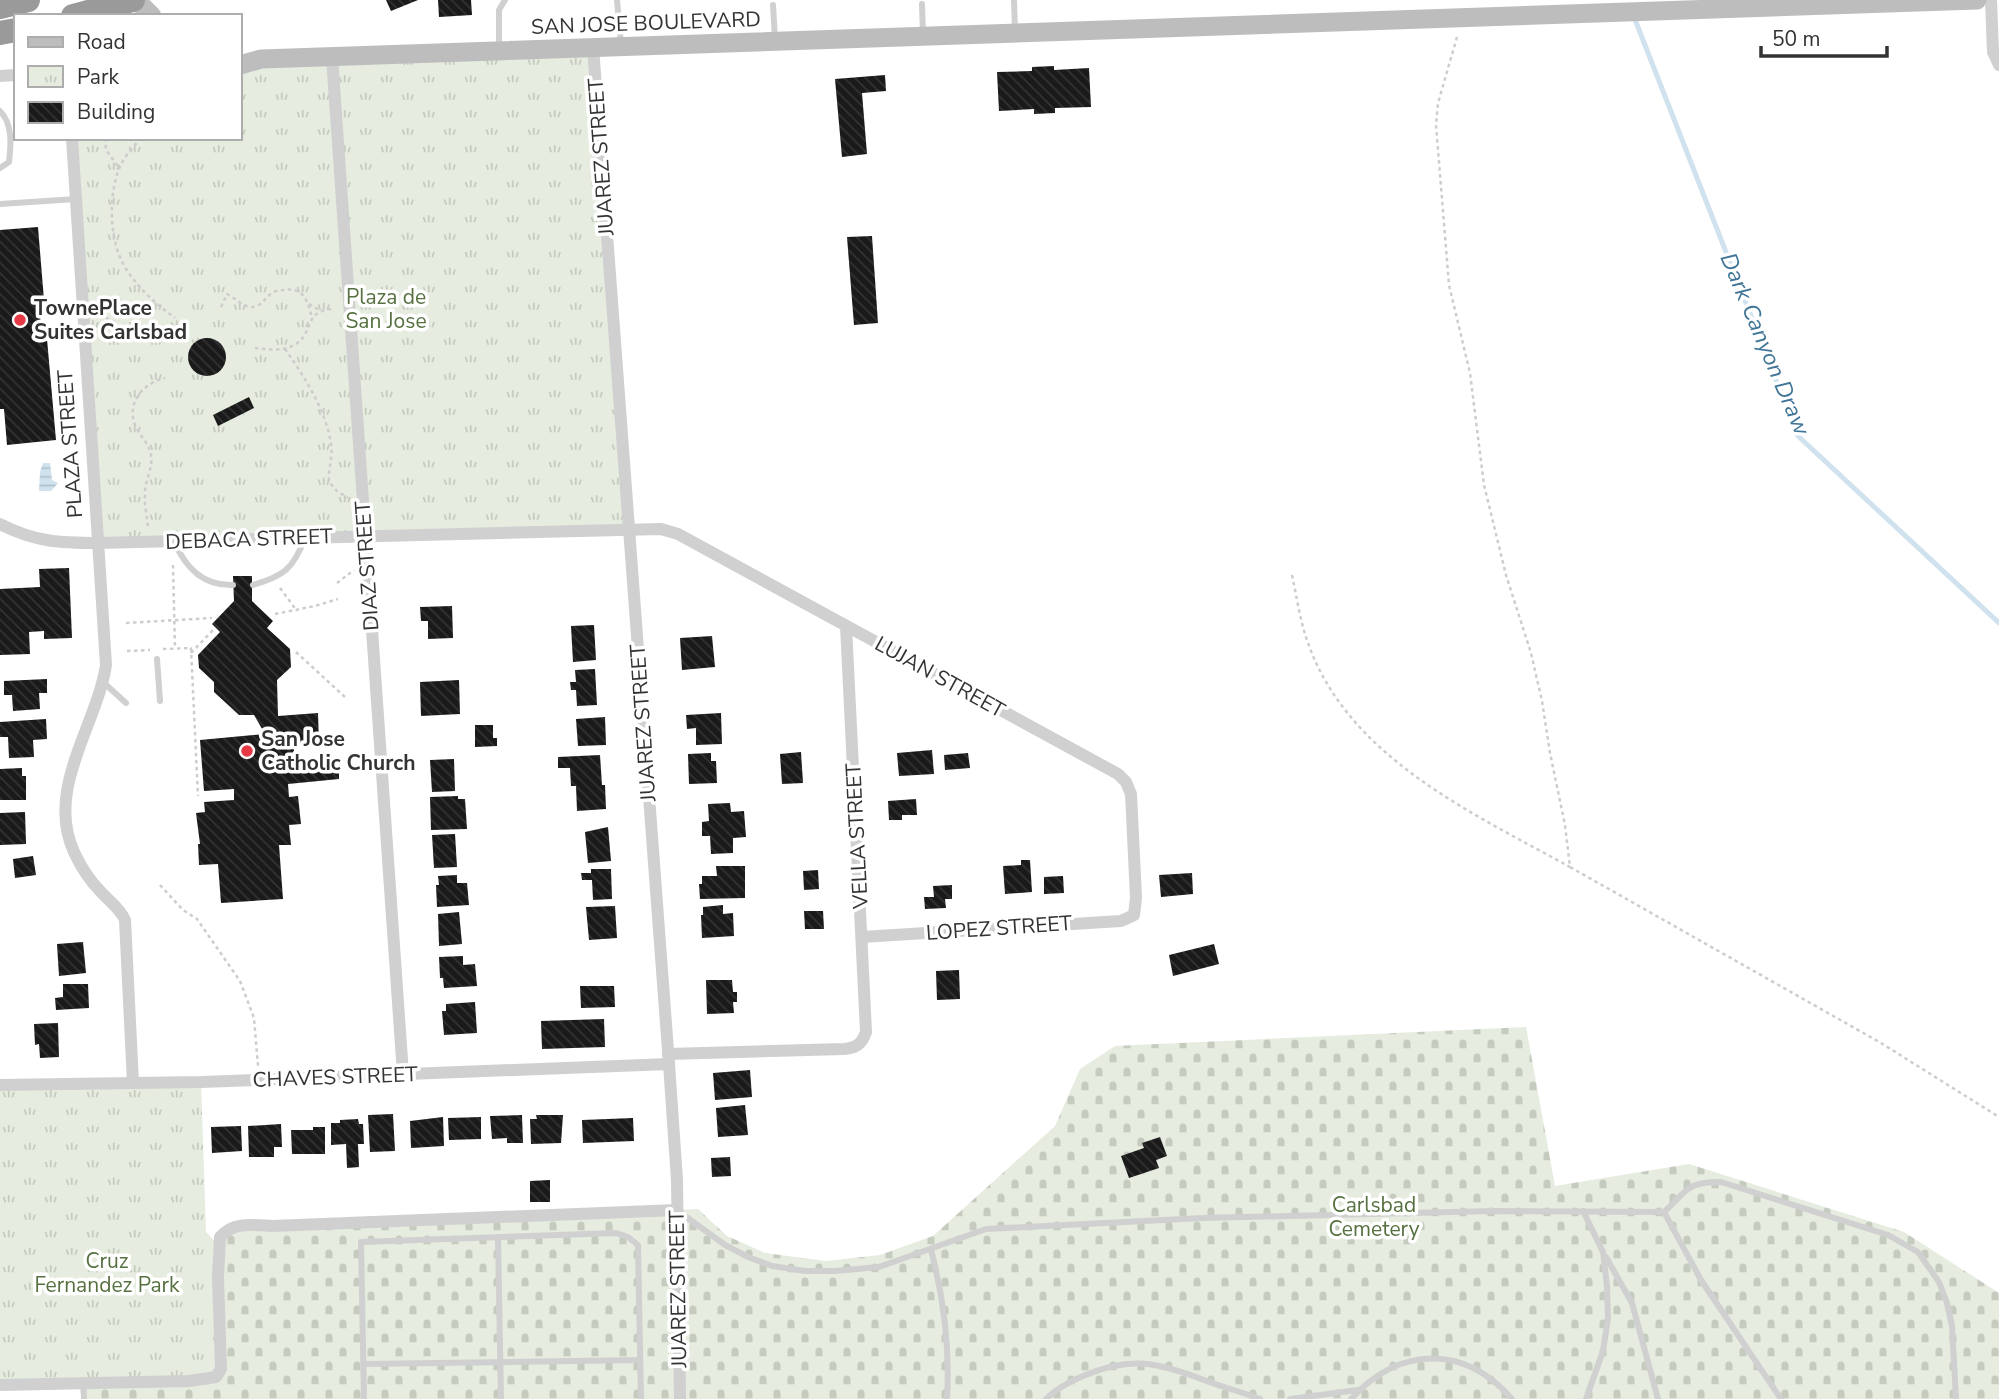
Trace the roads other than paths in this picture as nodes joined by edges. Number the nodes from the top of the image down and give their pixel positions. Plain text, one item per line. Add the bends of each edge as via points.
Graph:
1 (28, 0) edge
2 (104, 0) edge
3 (134, 0) edge
4 (506, 0) edge
5 (617, 0) edge
6 (1014, 0) edge
7 (1977, 0) edge
8 (1991, 0) edge
9 (1916, 1) edge
10 (922, 4) dead end
11 (773, 5) dead end
12 (0, 7) edge
13 (80, 14) edge
14 (118, 14) edge
15 (150, 14) edge
16 (1015, 33) junction
17 (923, 36) junction
18 (775, 41) junction
19 (621, 46) junction
20 (593, 47) junction
21 (499, 50) junction
22 (242, 54) edge
23 (332, 57) junction
24 (261, 59) junction
25 (242, 64) edge
26 (1999, 65) edge
27 (0, 111) edge
28 (72, 140) edge
29 (0, 168) edge
30 (76, 198) junction
31 (0, 204) edge
32 (0, 524) edge
33 (628, 530) junction
34 (364, 536) junction
35 (305, 538) junction
36 (174, 541) junction
37 (99, 543) junction
38 (233, 585) dead end
39 (253, 585) dead end
40 (846, 626) junction
41 (157, 659) dead end
42 (103, 682) junction
43 (160, 701) dead end
44 (126, 703) dead end
45 (1134, 915) joint
46 (862, 937) junction
47 (860, 1044) joint
48 (669, 1059) junction
49 (403, 1074) junction
50 (133, 1083) junction
51 (0, 1085) edge
52 (677, 1210) junction
53 (1583, 1211) junction
54 (1664, 1212) junction
55 (498, 1237) junction
56 (931, 1250) junction
57 (1603, 1252) junction
58 (640, 1360) junction
59 (500, 1362) junction
60 (364, 1364) junction
61 (83, 1383) junction
62 (0, 1385) edge
63 (1359, 1390) junction
64 (84, 1399) edge
65 (364, 1399) edge
66 (501, 1399) edge
67 (640, 1399) edge
68 (680, 1399) edge
69 (947, 1399) edge
70 (1046, 1399) edge
71 (1260, 1399) edge
72 (1290, 1399) edge
73 (1351, 1399) edge
74 (1511, 1399) edge
75 (1586, 1399) edge
76 (1658, 1399) edge
77 (1781, 1399) edge
78 (1956, 1399) edge

1 - 12 highway
2 - 14 street
3 - 13 highway, bridge
3 - 15 street
4 - 21 lane via 499,10
5 - 19 lane
6 - 16 lane
7 - 9 street, SAN JOSE BOULEVARD
8 - 26 street via 1993,52
9 - 16 street, SAN JOSE BOULEVARD
10 - 17 lane
11 - 18 lane
16 - 17 street, SAN JOSE BOULEVARD
17 - 18 street, SAN JOSE BOULEVARD
18 - 19 street, SAN JOSE BOULEVARD
19 - 20 street, SAN JOSE BOULEVARD
20 - 21 street, SAN JOSE BOULEVARD
20 - 33 street, JUAREZ STREET
21 - 23 street, SAN JOSE BOULEVARD
22 - 24 street
23 - 24 street, SAN JOSE BOULEVARD
23 - 34 street, DIAZ STREET
24 - 25 street, SAN JOSE BOULEVARD
27 - 29 lane via 6,116 12,143 9,162
28 - 30 street, PLAZA STREET
30 - 31 lane
30 - 37 street, PLAZA STREET
32 - 37 street, DEBACA STREET via 43,541
33 - 34 street, DEBACA STREET
33 - 40 street, LUJAN STREET via 661,529 678,534
33 - 48 street, JUAREZ STREET
34 - 35 street, DEBACA STREET
34 - 49 street, DIAZ STREET
35 - 36 street, DEBACA STREET
35 - 39 lane via 289,570
36 - 37 street, DEBACA STREET
36 - 38 lane via 190,570 207,580
37 - 42 street, PLAZA STREET
40 - 45 street, LUJAN STREET via 1126,782 1132,820
40 - 46 street, VELLA STREET
41 - 43 lane
42 - 44 lane
42 - 50 street, PLAZA STREET via 80,742 68,795 67,832 88,876 125,920
45 - 46 street, LOPEZ STREET via 1121,921
46 - 47 street, VELLA STREET via 866,1032
47 - 48 street, CHAVES STREET via 844,1049
48 - 49 street, CHAVES STREET
48 - 52 street, JUAREZ STREET
49 - 50 street, CHAVES STREET
50 - 51 street, CHAVES STREET
52 - 56 lane via 725,1245 772,1266 815,1271 878,1267
52 - 61 street via 243,1225 220,1237 221,1369 216,1377
52 - 68 street, JUAREZ STREET
53 - 54 lane
53 - 56 lane via 1203,1217 986,1229
53 - 57 lane
54 - 77 lane via 1701,1280
54 - 78 lane via 1695,1184 1721,1182 1904,1243 1928,1264 1947,1303
55 - 58 lane via 616,1233 638,1245
55 - 59 lane
55 - 60 lane via 361,1242
56 - 69 lane via 942,1290 949,1366
57 - 75 lane via 1608,1318 1603,1351
57 - 76 lane via 1632,1303
58 - 59 lane
58 - 67 lane
59 - 60 lane
59 - 66 lane
60 - 65 lane
61 - 62 street
61 - 64 lane
63 - 72 lane
63 - 73 lane
63 - 74 lane via 1392,1368 1439,1358 1486,1375
70 - 71 lane via 1095,1371 1146,1363 1174,1368

